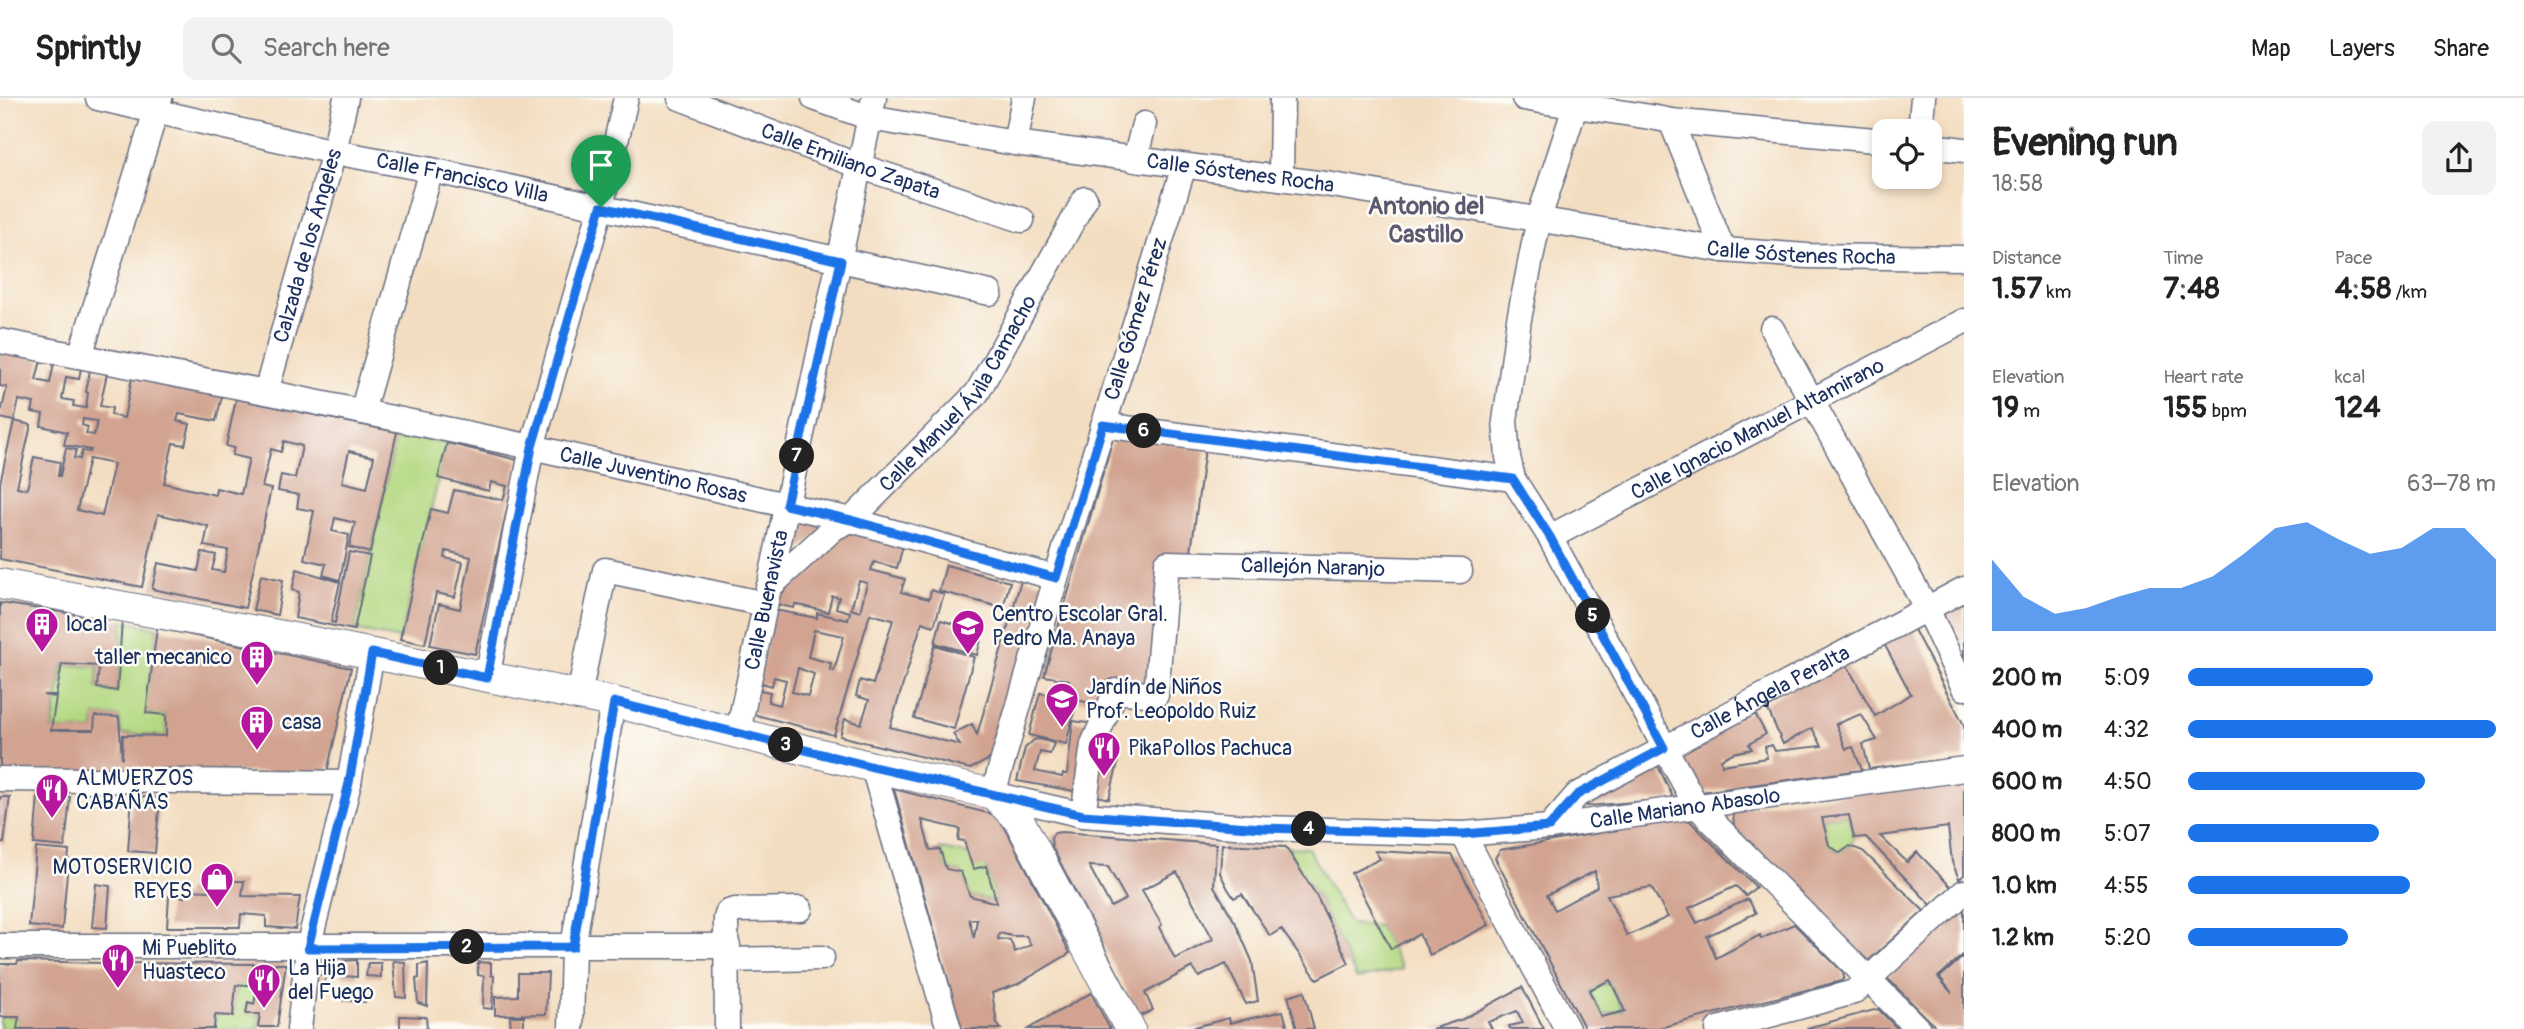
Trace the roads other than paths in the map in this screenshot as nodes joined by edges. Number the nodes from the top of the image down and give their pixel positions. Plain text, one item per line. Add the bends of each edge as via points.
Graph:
1 (98, 98) edge
2 (346, 98) edge
3 (626, 98) edge
4 (680, 98) edge
5 (814, 98) edge
6 (1024, 98) edge
7 (1282, 98) edge
8 (1524, 98) edge
9 (1923, 98) edge
10 (1577, 103) edge
11 (159, 105) edge
12 (872, 108) edge
13 (1921, 119) edge
14 (1671, 121) junction
15 (1144, 124) dead end
16 (1872, 140) edge
17 (1015, 143) junction
18 (1942, 147) edge
19 (1964, 150) edge
20 (334, 152) junction
21 (1135, 160) junction
22 (859, 166) junction
23 (1184, 166) junction
24 (431, 170) junction
25 (1281, 178) junction
26 (1085, 200) dead end
27 (601, 207) junction
28 (1539, 218) junction
29 (1022, 220) dead end
30 (1723, 250) junction
31 (1964, 258) edge
32 (841, 261) junction
33 (990, 293) dead end
34 (1964, 321) edge
35 (1772, 329) dead end
36 (0, 341) edge
37 (80, 356) junction
38 (266, 391) junction
39 (1811, 402) junction
40 (362, 412) junction
41 (1103, 425) junction
42 (532, 447) junction
43 (1513, 479) junction
44 (786, 505) junction
45 (851, 520) junction
46 (1550, 537) junction
47 (1460, 571) dead end
48 (1056, 578) junction
49 (0, 584) edge
50 (1964, 589) edge
51 (766, 596) junction
52 (1927, 609) junction
53 (372, 653) junction
54 (487, 678) junction
55 (1964, 688) edge
56 (579, 695) junction
57 (614, 702) junction
58 (738, 732) junction
59 (1664, 748) junction
60 (873, 767) junction
61 (1964, 769) edge
62 (0, 779) edge
63 (349, 783) junction
64 (993, 794) junction
65 (1696, 805) junction
66 (1083, 815) junction
67 (1549, 827) junction
68 (1463, 834) junction
69 (1964, 892) edge
70 (800, 909) dead end
71 (0, 946) edge
72 (573, 947) junction
73 (308, 948) junction
74 (728, 953) junction
75 (822, 958) dead end
76 (1867, 979) junction
77 (299, 1029) edge
78 (571, 1029) edge
79 (727, 1029) edge
80 (948, 1029) edge
81 (1130, 1029) edge
82 (1567, 1029) edge
83 (1718, 1029) edge
84 (1918, 1029) edge

1 - 11 street, Calle Francisco Villa
2 - 20 street, Calzada de los Ángeles
3 - 27 street
4 - 22 street, Calle Emiliano Zapata
5 - 12 street, Calle Sóstenes Rocha
6 - 17 street
7 - 25 street
8 - 10 street
9 - 13 street
10 - 14 street
10 - 28 street
11 - 20 street, Calle Francisco Villa
11 - 37 street
12 - 17 street, Calle Sóstenes Rocha
12 - 22 street, Calle Buenavista
14 - 16 street
14 - 30 street
15 - 21 street
17 - 21 street, Calle Sóstenes Rocha
18 - 19 street
20 - 24 street, Calle Francisco Villa
20 - 38 street, Calzada de los Ángeles
21 - 23 street, Calle Sóstenes Rocha
22 - 29 street, Calle Emiliano Zapata
22 - 32 street, Calle Buenavista
23 - 25 street, Calle Sóstenes Rocha
23 - 41 street, Calle Gómez Pérez
24 - 27 street, Calle Francisco Villa
24 - 40 street
25 - 28 street, Calle Sóstenes Rocha
26 - 45 street, Calle Manuel Ávila Camacho via 977,393
27 - 32 street, Calle Francisco Villa
27 - 42 street
28 - 30 street, Calle Sóstenes Rocha
28 - 43 street via 1519,319 1506,421
30 - 31 street, Calle Sóstenes Rocha
32 - 33 street, Calle Francisco Villa
32 - 44 street, Calle Buenavista
34 - 39 street, Calle Ignacio Manuel Altamirano
35 - 39 street
36 - 37 street, Calle Juventino Rosas
37 - 38 street, Calle Juventino Rosas
38 - 40 street, Calle Juventino Rosas
39 - 46 street, Calle Ignacio Manuel Altamirano
39 - 52 street
40 - 42 street, Calle Juventino Rosas
41 - 43 street
41 - 48 street, Calle Gómez Pérez
42 - 44 street, Calle Juventino Rosas
42 - 54 street
43 - 46 street
44 - 45 street, Calle Juventino Rosas
44 - 51 street, Calle Buenavista
45 - 48 street, Calle Juventino Rosas
45 - 51 street, Calle Manuel Ávila Camacho via 834,528
46 - 59 street
47 - 66 street, Callejón Naranjo via 1167,564 1156,695 1116,691 1093,744
48 - 64 street, Calle Gómez Pérez
49 - 53 main road, Calle Mariano Abasolo
50 - 52 street, Calle Ángela Peralta
51 - 56 street via 605,570
51 - 58 street, Calle Buenavista
52 - 55 street
52 - 59 street, Calle Ángela Peralta
53 - 54 main road, Calle Mariano Abasolo
53 - 63 street
54 - 56 main road, Calle Mariano Abasolo
56 - 57 main road, Calle Mariano Abasolo
57 - 58 main road, Calle Mariano Abasolo
57 - 72 street
58 - 60 main road, Calle Mariano Abasolo
59 - 65 street
59 - 67 street, Calle Ángela Peralta via 1577,795
60 - 64 main road, Calle Mariano Abasolo
60 - 80 street
61 - 65 street, Calle Mariano Abasolo
62 - 63 street
63 - 73 street
64 - 66 street, Calle Mariano Abasolo
64 - 81 main road via 1018,820
65 - 67 street, Calle Mariano Abasolo
65 - 76 street
66 - 68 street, Calle Mariano Abasolo via 1263,828
67 - 68 street, Calle Mariano Abasolo
68 - 82 street
69 - 76 street
70 - 74 street via 729,912
71 - 73 street
72 - 73 street
72 - 74 street
72 - 78 street
73 - 77 street
74 - 75 street
74 - 79 street
76 - 83 street via 1854,992
76 - 84 street

